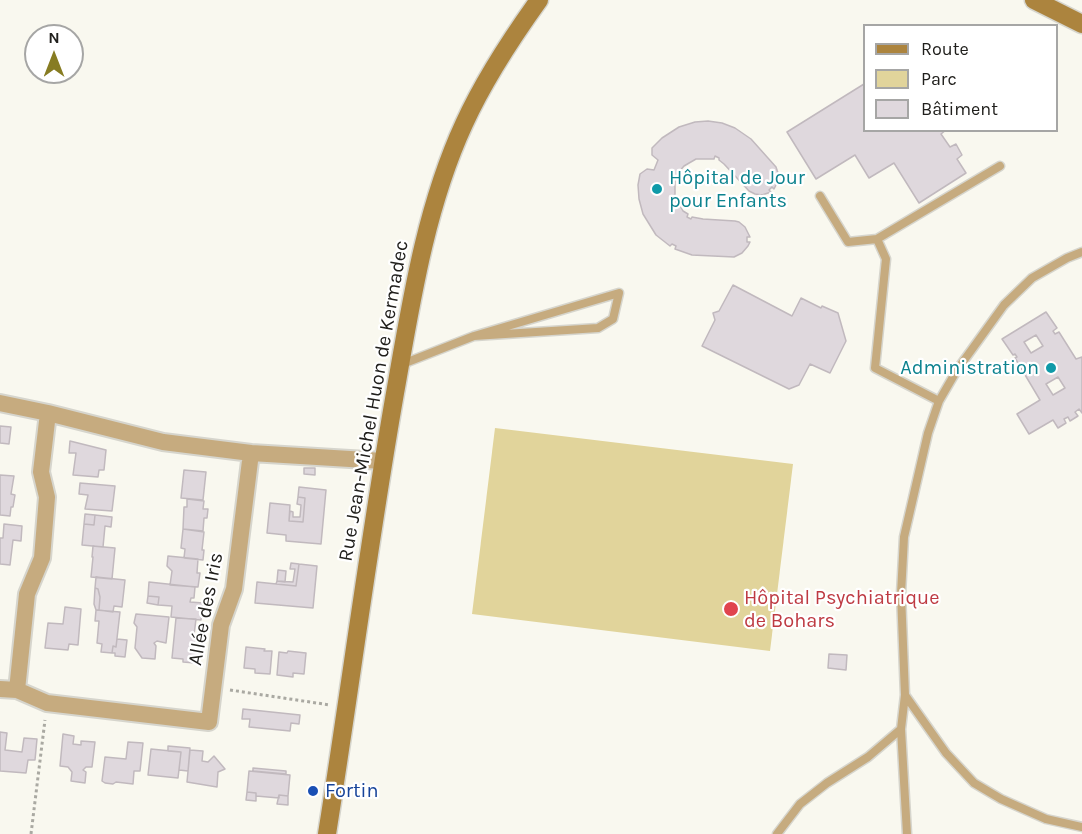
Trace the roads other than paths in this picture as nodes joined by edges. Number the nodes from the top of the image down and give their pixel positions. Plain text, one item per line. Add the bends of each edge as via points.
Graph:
1 (539, 0) edge
2 (1034, 0) edge
3 (1082, 24) edge
4 (1000, 166) dead end
5 (820, 196) dead end
6 (877, 239) junction
7 (1082, 252) edge
8 (474, 336) junction
9 (400, 365) junction
10 (939, 401) junction
11 (0, 403) edge
12 (48, 413) junction
13 (251, 453) junction
14 (383, 461) junction
15 (0, 689) edge
16 (17, 690) junction
17 (905, 695) junction
18 (901, 729) junction
19 (1082, 827) edge
20 (327, 834) edge
21 (777, 834) edge
22 (907, 834) edge

1 - 9 street, Rue Jean-Michel Huon de Kermadec via 488,79 464,124 441,183
2 - 3 street
4 - 6 lane
5 - 6 lane via 848,242
6 - 10 lane via 886,259 875,368
7 - 10 lane via 1032,278 1004,305
8 - 8 lane via 598,328 612,319 619,293
8 - 9 lane
9 - 14 street, Rue Jean-Michel Huon de Kermadec
10 - 17 lane via 904,537 901,594
11 - 12 street
12 - 13 street via 163,442
12 - 16 street via 41,472 47,497 42,558 27,594
13 - 14 street
13 - 16 street, Allée des Iris via 234,589 221,625 209,722 47,702
14 - 20 street, Rue Jean-Michel Huon de Kermadec
15 - 16 street, Allée des Iris
17 - 18 lane
17 - 19 lane via 946,753 974,783 1046,819
18 - 21 lane via 868,758 800,804
18 - 22 lane

